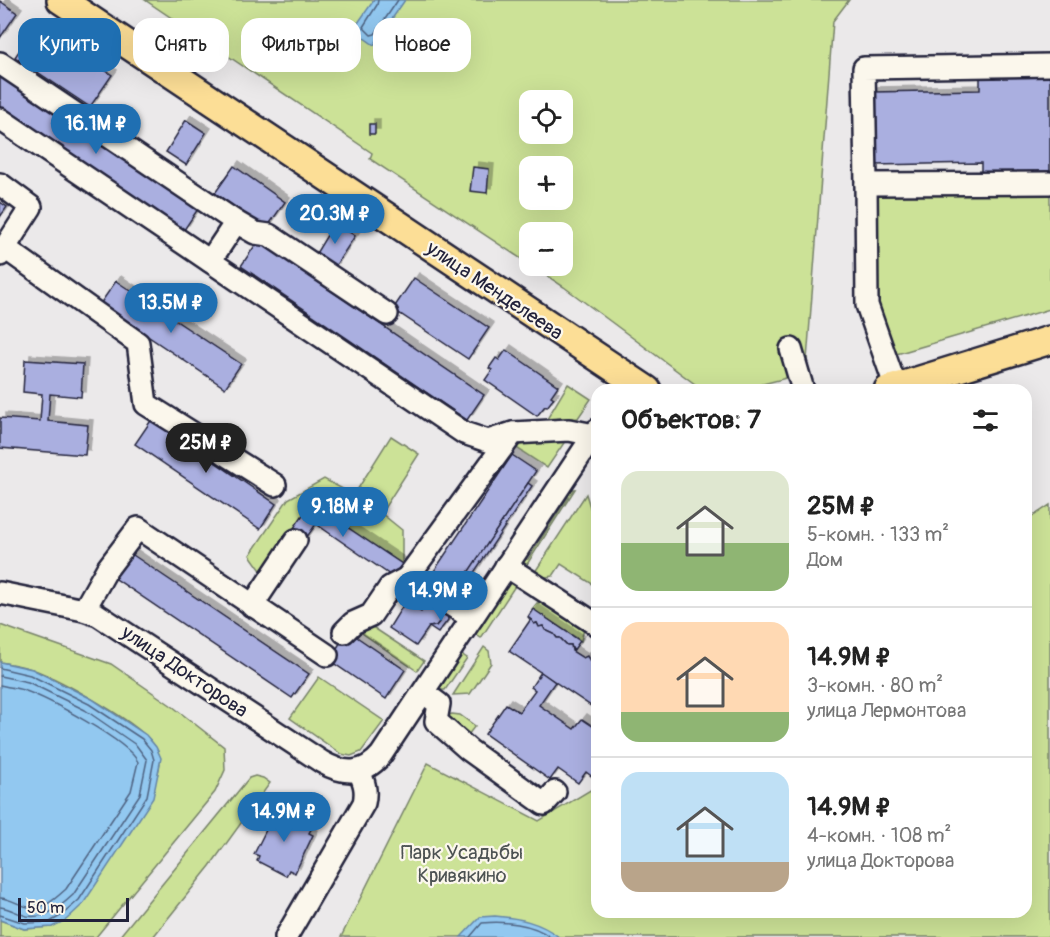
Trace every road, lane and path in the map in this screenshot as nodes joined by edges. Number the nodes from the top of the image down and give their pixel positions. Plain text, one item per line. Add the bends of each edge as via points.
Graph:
1 (61, 0) edge
2 (0, 63) edge
3 (1050, 65) edge
4 (0, 119) edge
5 (1050, 183) edge
6 (0, 184) edge
7 (866, 184) junction
8 (236, 222) junction
9 (2, 252) edge
10 (210, 261) junction
11 (387, 314) dead end
12 (1050, 340) edge
13 (791, 349) dead end
14 (629, 384) edge
15 (801, 384) edge
16 (891, 384) edge
17 (908, 384) edge
18 (591, 432) edge
19 (513, 433) junction
20 (591, 439) edge
21 (275, 485) dead end
22 (296, 540) dead end
23 (506, 566) junction
24 (407, 578) junction
25 (0, 593) edge
26 (252, 606) junction
27 (84, 610) junction
28 (472, 618) junction
29 (591, 622) edge
30 (344, 632) dead end
31 (327, 655) dead end
32 (424, 693) junction
33 (359, 771) junction
34 (555, 792) dead end
35 (286, 937) edge

1 - 14 main road, улица Менделеева
2 - 8 street
3 - 7 street via 864,68
4 - 10 street
5 - 7 street
6 - 9 street via 32,207
7 - 16 street via 867,305
8 - 10 street
8 - 11 street via 255,233 269,235
9 - 21 street via 138,343 146,404
10 - 19 street via 464,433 488,441
12 - 17 main road
13 - 15 street
18 - 19 street
19 - 24 street
20 - 23 street
22 - 26 street
23 - 28 street
23 - 29 street
24 - 28 street
24 - 30 street via 390,587 371,615
25 - 27 street, улица Докторова
26 - 27 street via 138,528 107,569
26 - 31 street
27 - 33 street, улица Докторова via 112,622 322,762 343,772
28 - 32 street
32 - 33 street via 381,755
32 - 34 street via 439,704 436,721 469,750 544,804
33 - 35 street via 365,786 364,803

